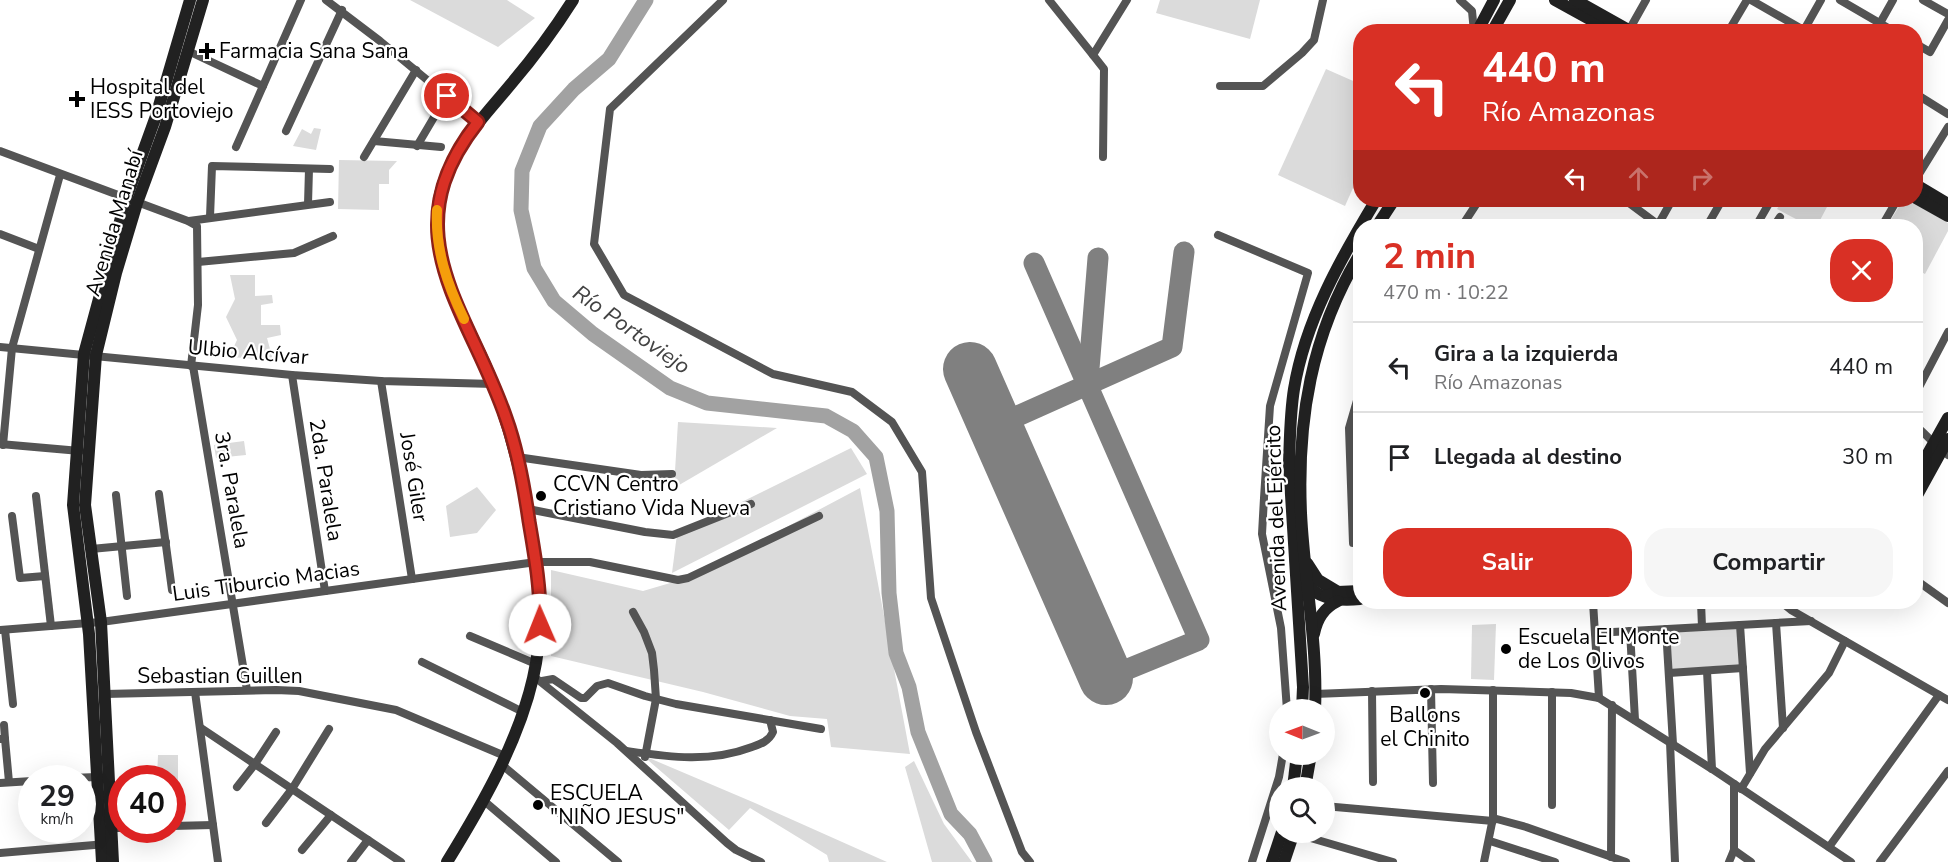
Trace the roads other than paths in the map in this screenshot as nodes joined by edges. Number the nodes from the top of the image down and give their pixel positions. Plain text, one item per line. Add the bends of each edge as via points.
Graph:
1 (190, 0) edge
2 (203, 0) edge
3 (301, 0) edge
4 (326, 0) edge
5 (573, 0) edge
6 (723, 0) edge
7 (1049, 0) edge
8 (1127, 0) edge
9 (1323, 0) edge
10 (1460, 0) edge
11 (1494, 0) edge
12 (1510, 0) edge
13 (1555, 0) edge
14 (1575, 0) edge
15 (1646, 0) edge
16 (1749, 0) edge
17 (1821, 0) edge
18 (1840, 0) edge
19 (1893, 0) edge
20 (1923, 0) edge
21 (342, 10) junction
22 (1948, 15) edge
23 (1948, 20) edge
24 (1880, 23) joint
25 (1475, 24) edge
26 (1480, 24) edge
27 (1496, 24) edge
28 (1598, 24) edge
29 (1618, 24) edge
30 (1634, 24) edge
31 (1733, 24) edge
32 (1792, 24) edge
33 (1809, 24) edge
34 (1923, 48) edge
35 (188, 51) junction
36 (1093, 55) junction
37 (417, 70) junction
38 (263, 86) junction
39 (1220, 86) dead end
40 (1923, 98) edge
41 (443, 102) dead end
42 (1948, 114) edge
43 (478, 122) junction
44 (1948, 127) edge
45 (286, 131) dead end
46 (374, 141) junction
47 (417, 146) junction
48 (236, 147) dead end
49 (441, 147) dead end
50 (0, 151) edge
51 (364, 157) dead end
52 (1103, 157) dead end
53 (1923, 168) edge
54 (309, 169) junction
55 (330, 169) dead end
56 (60, 175) junction
57 (1923, 189) edge
58 (131, 201) junction
59 (330, 202) dead end
60 (1923, 202) edge
61 (308, 204) junction
62 (1948, 204) edge
63 (1634, 207) edge
64 (1948, 216) edge
65 (210, 218) junction
66 (1650, 219) edge
67 (188, 221) junction
68 (0, 234) edge
69 (1218, 235) dead end
70 (333, 236) dead end
71 (1353, 242) edge
72 (39, 249) junction
73 (198, 262) junction
74 (1353, 267) edge
75 (1948, 332) edge
76 (0, 347) edge
77 (12, 348) junction
78 (1944, 349) edge
79 (90, 354) junction
80 (192, 366) junction
81 (292, 375) junction
82 (381, 381) junction
83 (1923, 382) edge
84 (494, 384) junction
85 (1353, 414) edge
86 (1948, 418) edge
87 (1923, 431) edge
88 (1941, 443) edge
89 (2, 444) edge
90 (83, 451) junction
91 (517, 458) junction
92 (1923, 466) edge
93 (672, 474) dead end
94 (1923, 482) edge
95 (159, 494) dead end
96 (116, 495) dead end
97 (36, 496) dead end
98 (751, 504) dead end
99 (528, 509) junction
100 (12, 516) dead end
101 (819, 516) dead end
102 (166, 542) junction
103 (1353, 543) dead end
104 (121, 546) junction
105 (90, 549) junction
106 (1300, 560) junction
107 (537, 562) junction
108 (45, 576) junction
109 (412, 579) junction
110 (1923, 585) edge
111 (1308, 586) junction
112 (172, 590) dead end
113 (325, 591) junction
114 (1353, 593) edge
115 (127, 596) dead end
116 (1325, 596) junction
117 (1338, 596) junction
118 (1353, 598) edge
119 (232, 603) junction
120 (1948, 603) edge
121 (1309, 608) junction
122 (1593, 609) edge
123 (1701, 609) edge
124 (1792, 609) edge
125 (633, 612) dead end
126 (1811, 621) junction
127 (94, 623) junction
128 (1776, 623) junction
129 (1740, 625) junction
130 (1300, 626) junction
131 (51, 627) junction
132 (1702, 627) junction
133 (1666, 629) junction
134 (3, 630) edge
135 (1630, 631) junction
136 (1595, 633) junction
137 (470, 636) dead end
138 (1845, 641) junction
139 (1312, 645) junction
140 (422, 662) dead end
141 (1743, 668) junction
142 (1707, 670) junction
143 (1669, 673) junction
144 (537, 674) junction
145 (1431, 689) junction
146 (247, 690) junction
147 (1493, 690) junction
148 (1372, 691) junction
149 (195, 692) junction
150 (1552, 692) junction
151 (105, 694) junction
152 (1316, 694) junction
153 (1939, 695) junction
154 (1599, 698) junction
155 (656, 699) junction
156 (1286, 699) edge
157 (1303, 699) edge
158 (1316, 699) edge
159 (1948, 700) edge
160 (13, 704) dead end
161 (1612, 705) junction
162 (523, 712) junction
163 (770, 720) junction
164 (1635, 720) junction
165 (4, 725) dead end
166 (201, 728) junction
167 (1783, 728) junction
168 (329, 729) dead end
169 (821, 729) dead end
170 (276, 732) dead end
171 (2, 739) edge
172 (1672, 743) junction
173 (627, 752) junction
174 (646, 754) junction
175 (503, 760) junction
176 (255, 764) junction
177 (108, 765) edge
178 (1281, 765) edge
179 (643, 766) junction
180 (1712, 769) junction
181 (1948, 771) edge
182 (1750, 773) junction
183 (97, 777) joint
184 (5, 782) edge
185 (1373, 782) dead end
186 (1433, 783) dead end
187 (1738, 786) junction
188 (237, 787) dead end
189 (292, 789) junction
190 (483, 800) junction
191 (1552, 805) dead end
192 (1335, 807) edge
193 (331, 815) junction
194 (108, 817) edge
195 (1493, 820) junction
196 (266, 824) dead end
197 (213, 825) junction
198 (186, 826) edge
199 (108, 838) edge
200 (368, 840) junction
201 (1490, 841) junction
202 (1284, 843) edge
203 (1288, 843) edge
204 (1319, 843) edge
205 (106, 844) junction
206 (1829, 847) junction
207 (302, 850) dead end
208 (736, 850) junction
209 (1734, 850) junction
210 (1597, 852) junction
211 (0, 853) edge
212 (1611, 857) junction
213 (1362, 858) edge
214 (102, 862) edge
215 (113, 862) edge
216 (218, 862) edge
217 (351, 862) edge
218 (401, 862) edge
219 (447, 862) edge
220 (556, 862) edge
221 (618, 862) edge
222 (747, 862) edge
223 (761, 862) edge
224 (1030, 862) edge
225 (1252, 862) edge
226 (1272, 862) edge
227 (1284, 862) edge
228 (1393, 862) edge
229 (1484, 862) edge
230 (1555, 862) edge
231 (1593, 862) edge
232 (1626, 862) edge
233 (1675, 862) edge
234 (1729, 862) edge
235 (1750, 862) edge
236 (1851, 862) edge
237 (1880, 862) edge

1 - 58 main road, Avenida Manabí
2 - 35 main road, Avenida Manabí
3 - 38 street
4 - 21 street
5 - 43 main road via 545,42
6 - 224 street via 610,109 594,244 624,296 773,374 852,392 892,422 922,472 931,598 976,732 1022,852
7 - 36 street
8 - 36 street
9 - 39 street via 1314,40 1263,86
10 - 25 street via 1473,11
11 - 26 main road
12 - 27 main road
13 - 28 main road
14 - 29 main road
15 - 30 street
16 - 31 street
16 - 32 street
17 - 33 street
18 - 24 street
19 - 24 street
20 - 22 street
21 - 37 street
21 - 45 street
23 - 34 street via 1930,52
35 - 38 street
35 - 58 main road, Avenida Manabí via 165,127
36 - 52 street via 1104,69
37 - 43 street
37 - 46 street
38 - 48 street
40 - 42 street
41 - 47 street
43 - 84 main road via 457,151 444,179 437,209 437,237 448,283
44 - 53 street
46 - 47 street
46 - 51 street
47 - 49 street
50 - 56 street
54 - 55 street
54 - 61 street
54 - 65 street via 212,166
56 - 58 street
56 - 72 street
57 - 62 main road
58 - 67 street
58 - 79 main road, Avenida Manabí via 117,273
59 - 61 street
60 - 64 main road
61 - 65 street
63 - 66 street
65 - 67 street
67 - 73 street, 3ra. Paralela via 198,231
68 - 72 street
69 - 156 street via 1308,273 1270,406 1263,498 1262,534 1281,628
70 - 73 street via 294,253
71 - 106 main road, Avenida del Ejército via 1322,298 1294,388 1289,463
72 - 77 street
73 - 80 street, 3ra. Paralela
74 - 106 main road, Avenida del Ejército via 1327,321 1307,389 1300,464
75 - 78 street
76 - 77 street, Ulbio Alcívar
77 - 79 street, Ulbio Alcívar
77 - 89 street
78 - 83 street
79 - 80 street, Ulbio Alcívar
79 - 90 main road, Avenida Manabí
80 - 81 street, Ulbio Alcívar
80 - 119 street, 3ra. Paralela
81 - 82 street, Ulbio Alcívar
81 - 113 street, 2da. Paralela
82 - 84 street, Ulbio Alcívar
82 - 109 street, José Giler
84 - 91 main road
85 - 103 street via 1349,428
86 - 88 main road
87 - 88 street
88 - 92 main road
88 - 94 main road
89 - 90 street
90 - 105 main road
90 - 127 main road via 73,505
91 - 93 street via 640,475
91 - 99 main road
95 - 102 street
96 - 104 street
97 - 108 street
98 - 99 street via 673,535
99 - 107 main road
100 - 108 street via 20,578
101 - 107 street, Luis Tiburcio Macias via 678,580 590,562
102 - 104 street
102 - 112 street
104 - 105 street
104 - 115 street
105 - 127 main road
106 - 111 main road
106 - 117 main road
106 - 130 main road, Avenida del Ejército
107 - 109 street, Luis Tiburcio Macias
107 - 144 main road via 541,608
108 - 131 street
109 - 113 street, Luis Tiburcio Macias
110 - 120 street
111 - 116 main road
111 - 121 main road, Avenida del Ejército
113 - 119 street, Luis Tiburcio Macias
114 - 117 main road
116 - 117 main road
116 - 121 main road
117 - 118 main road
117 - 139 main road via 1315,626
119 - 127 street, Luis Tiburcio Macias
119 - 146 street, 3ra. Paralela
121 - 130 main road
121 - 139 main road, Avenida del Ejército
122 - 136 street
123 - 132 street
124 - 126 street
125 - 155 street via 652,653
126 - 128 street
126 - 138 street
127 - 131 street, Luis Tiburcio Macias
127 - 151 main road
127 - 183 main road
128 - 129 street
128 - 167 street
129 - 132 street
129 - 141 street
130 - 157 main road, Avenida del Ejército
131 - 134 street, Luis Tiburcio Macias
132 - 133 street
133 - 135 street
133 - 143 street
134 - 160 street
135 - 136 street
135 - 164 street
136 - 154 street
137 - 144 street
138 - 153 street
138 - 167 street via 1829,673
139 - 152 main road, Avenida del Ejército
140 - 162 street
141 - 142 street
141 - 182 street
142 - 143 street
142 - 180 street
143 - 172 street
144 - 155 street via 553,678 581,698 608,682
144 - 162 main road
144 - 173 street
145 - 147 street
145 - 148 street
145 - 186 street
146 - 149 street, Sebastian Guillen
146 - 175 street, Sebastian Guillen via 299,691 375,705 404,713
147 - 150 street
147 - 195 street
148 - 152 street
148 - 185 street
149 - 151 street, Sebastian Guillen
149 - 166 street
150 - 154 street
150 - 191 street
151 - 177 main road
152 - 158 main road, Avenida del Ejército
153 - 159 street
153 - 206 street
154 - 161 street
155 - 163 street
155 - 174 street
161 - 164 street
161 - 212 street
162 - 175 main road
163 - 169 street
163 - 174 street via 771,736 736,754 681,758
164 - 172 street
165 - 171 street
166 - 176 street
166 - 197 street
167 - 182 street
168 - 189 street
170 - 176 street
171 - 184 street
172 - 180 street
172 - 233 street
173 - 174 street
173 - 179 street
174 - 179 street
175 - 190 main road
175 - 221 street, Sebastian Guillen
176 - 188 street
176 - 189 street
178 - 225 street
179 - 208 street
180 - 187 street
181 - 237 street
182 - 187 street
183 - 194 main road
187 - 206 street
187 - 209 street
189 - 193 street
189 - 196 street
190 - 219 main road
190 - 220 street
192 - 195 street
193 - 200 street
193 - 207 street
195 - 201 street
195 - 210 street via 1526,826
197 - 198 street
197 - 216 street
199 - 205 main road
200 - 217 street
200 - 218 street
201 - 229 street
201 - 230 street
202 - 226 main road
203 - 227 main road
204 - 213 street
205 - 211 street
205 - 214 main road
205 - 215 main road
206 - 236 street
208 - 222 street
208 - 223 street
209 - 234 street
209 - 235 street
210 - 212 street
210 - 231 street
212 - 232 street
213 - 228 street

